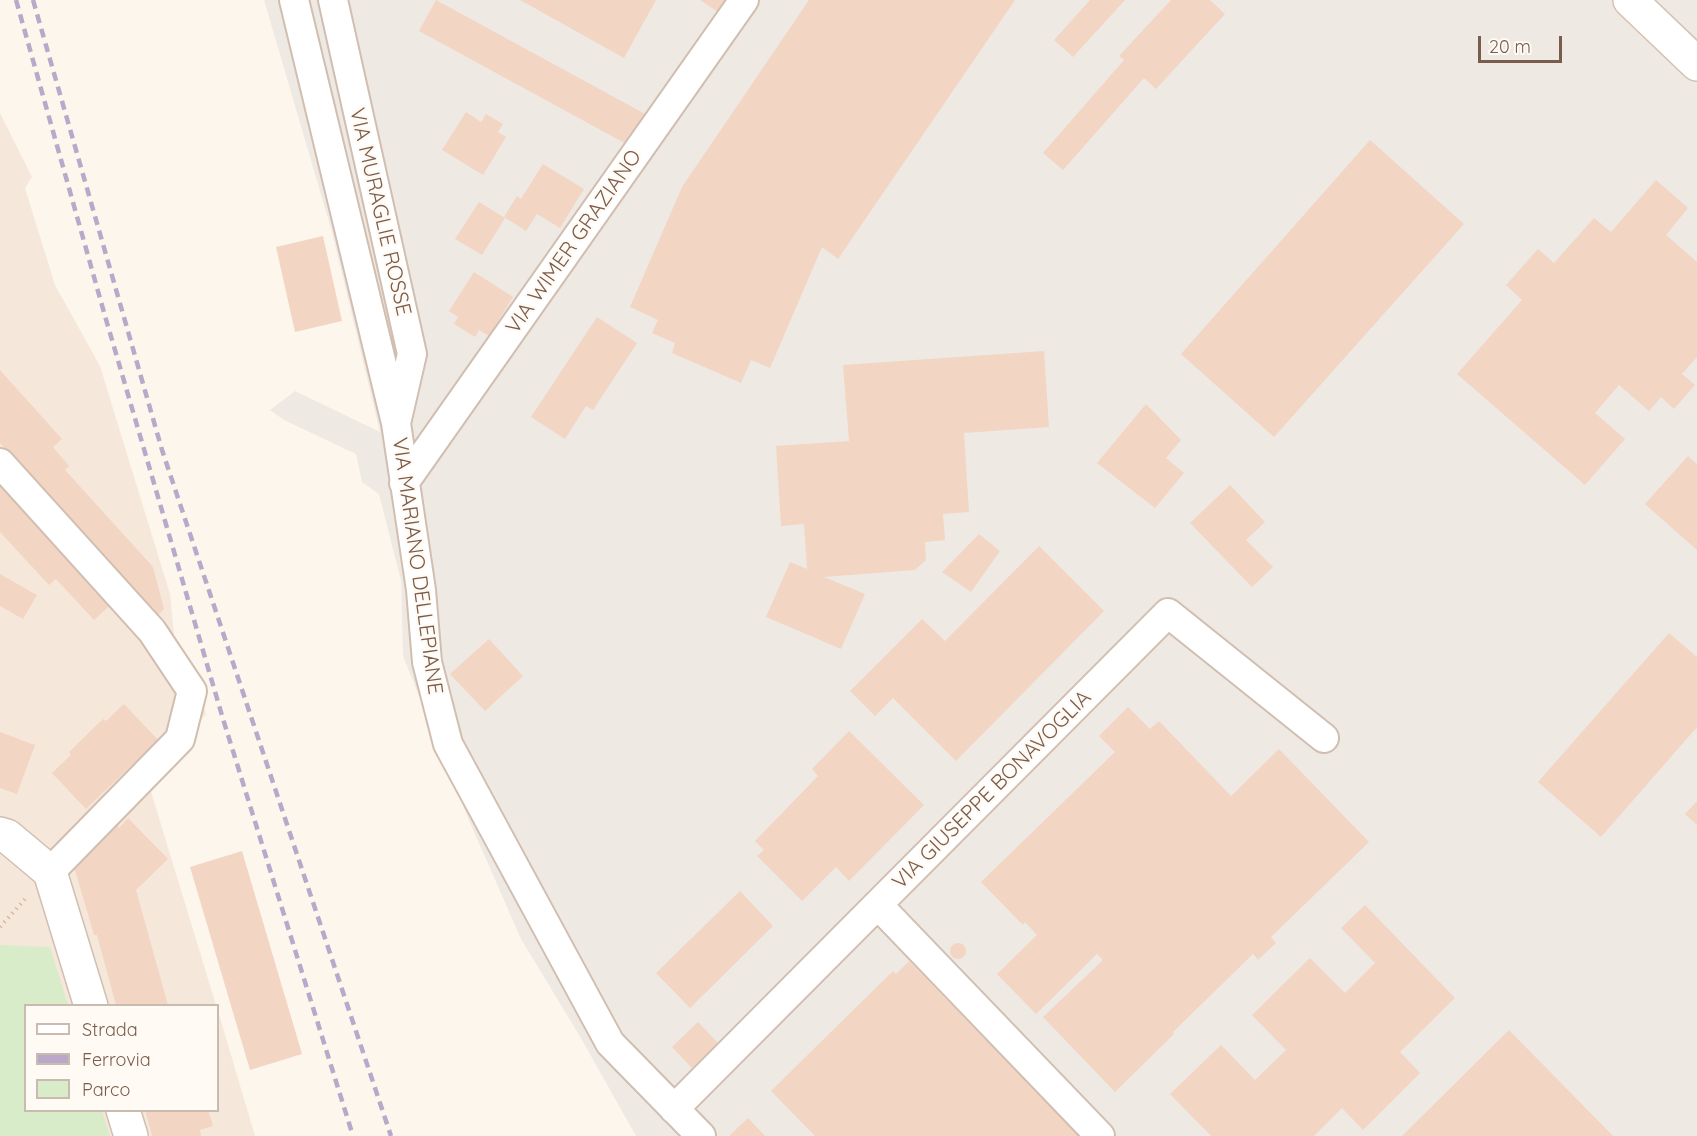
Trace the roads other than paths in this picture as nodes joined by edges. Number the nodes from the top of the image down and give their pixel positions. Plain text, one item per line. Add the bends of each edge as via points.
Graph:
1 (294, 0) edge
2 (333, 0) edge
3 (744, 0) edge
4 (1630, 0) edge
5 (1697, 64) edge
6 (396, 423) junction
7 (0, 463) edge
8 (404, 483) junction
9 (1324, 738) dead end
10 (0, 834) edge
11 (50, 872) junction
12 (878, 905) junction
13 (91, 1004) edge
14 (674, 1109) junction
15 (124, 1112) edge
16 (131, 1136) edge
17 (701, 1136) edge
18 (1100, 1136) edge

1 - 6 street, VIA MARIANO DELLEPIANE
2 - 6 street, VIA MURAGLIE ROSSE via 412,354
3 - 8 street, VIA WIMER GRAZIANO
4 - 5 street
6 - 8 street, VIA MARIANO DELLEPIANE
7 - 11 street via 152,631 192,691 180,740
8 - 14 street, VIA MARIANO DELLEPIANE via 422,590 427,662 448,744 610,1043
9 - 12 street, VIA GIUSEPPE BONAVOGLIA via 1168,613
10 - 11 street
11 - 13 street
12 - 14 street, VIA GIUSEPPE BONAVOGLIA
12 - 18 street
14 - 17 street, VIA MARIANO DELLEPIANE
15 - 16 street

